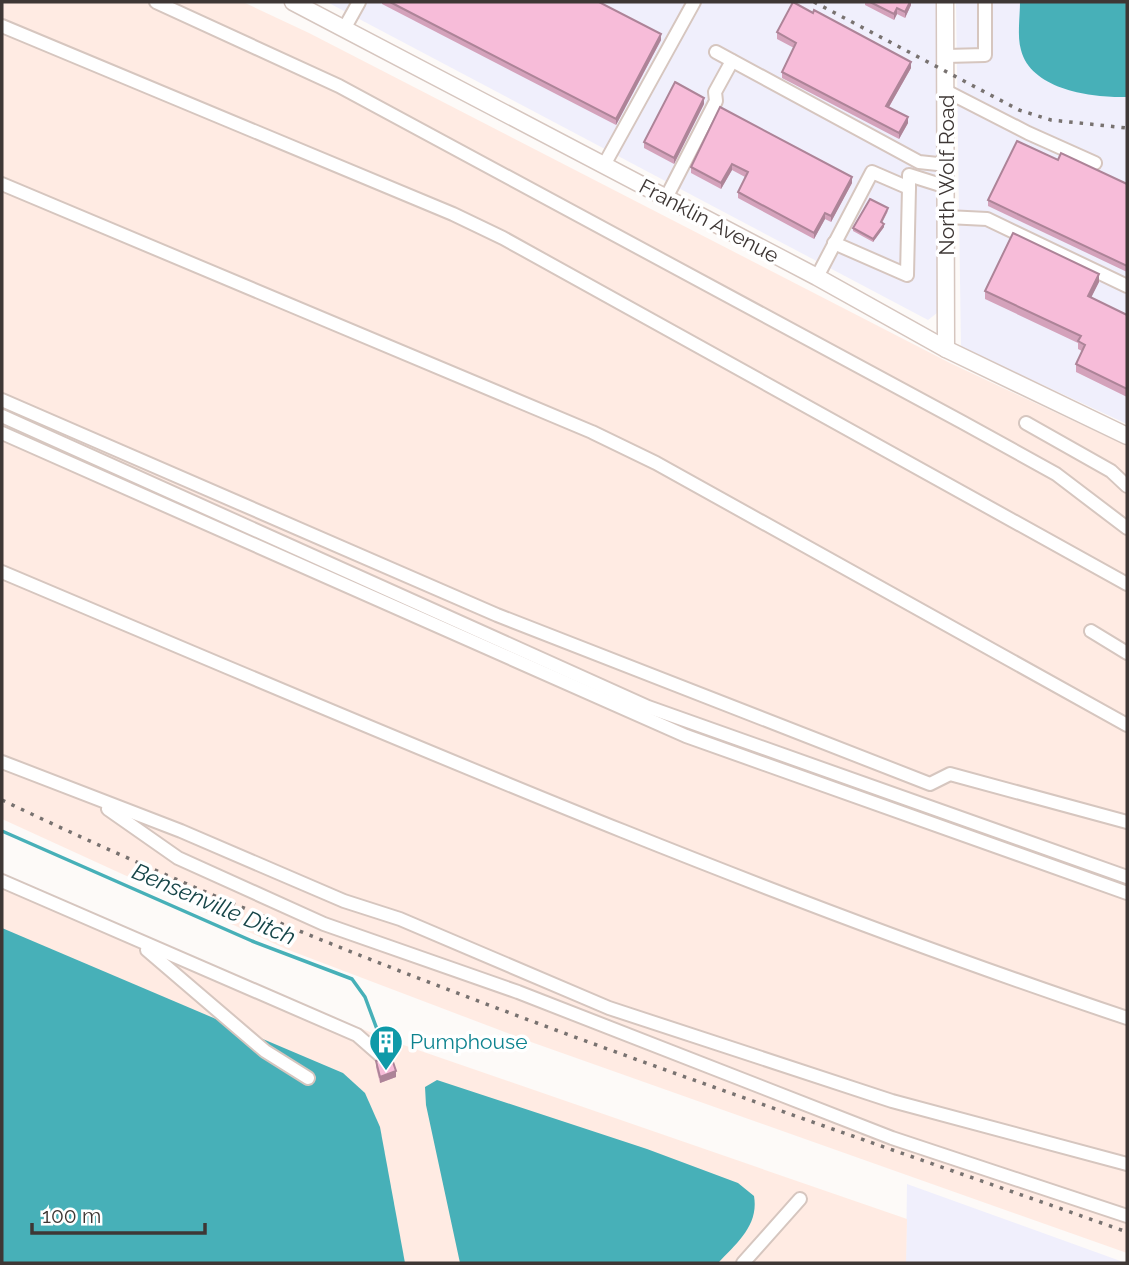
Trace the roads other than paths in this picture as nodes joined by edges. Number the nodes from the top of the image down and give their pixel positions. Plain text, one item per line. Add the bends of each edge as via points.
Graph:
1 (156, 2) edge
2 (293, 2) edge
3 (359, 2) edge
4 (694, 2) edge
5 (945, 2) edge
6 (985, 2) edge
7 (318, 7) edge
8 (2, 26) edge
9 (344, 29) junction
10 (716, 52) dead end
11 (946, 56) junction
12 (732, 61) junction
13 (946, 91) junction
14 (1095, 163) dead end
15 (604, 165) junction
16 (947, 165) junction
17 (2, 184) edge
18 (947, 187) junction
19 (909, 188) junction
20 (666, 198) junction
21 (947, 217) junction
22 (834, 243) junction
23 (817, 277) junction
24 (1127, 286) edge
25 (946, 349) junction
26 (2, 400) edge
27 (2, 416) edge
28 (1026, 423) dead end
29 (2, 433) edge
30 (1127, 436) edge
31 (1127, 486) edge
32 (1127, 528) edge
33 (2, 572) edge
34 (1127, 584) edge
35 (1091, 631) dead end
36 (1127, 653) edge
37 (1127, 725) edge
38 (2, 762) edge
39 (93, 799) junction
40 (1127, 822) edge
41 (1127, 877) edge
42 (2, 881) edge
43 (1127, 893) edge
44 (136, 941) junction
45 (1127, 1018) edge
46 (381, 1056) edge
47 (308, 1078) dead end
48 (1127, 1164) edge
49 (800, 1199) dead end
50 (1127, 1216) edge
51 (743, 1263) edge

1 - 32 lane via 339,86 889,382 1056,474
2 - 7 main road, Franklin Avenue
3 - 9 lane
4 - 15 lane
5 - 11 main road, North Wolf Road
6 - 11 lane via 985,55
7 - 9 main road, Franklin Avenue
8 - 34 lane via 503,238
9 - 15 main road, Franklin Avenue
10 - 12 lane
11 - 13 main road, North Wolf Road
12 - 16 lane via 919,162
12 - 20 lane
13 - 14 lane
13 - 16 main road, North Wolf Road
15 - 20 main road, Franklin Avenue
16 - 18 main road, North Wolf Road
17 - 37 lane via 592,432 656,463
18 - 19 lane via 909,175
18 - 21 main road, North Wolf Road
19 - 22 lane via 872,172
19 - 22 lane via 907,275
20 - 23 main road, Franklin Avenue
21 - 24 lane via 987,219
21 - 25 main road, North Wolf Road
22 - 23 lane
23 - 25 main road, Franklin Avenue
25 - 30 main road, Franklin Avenue
26 - 40 lane via 497,615 930,784 950,774
27 - 41 lane via 648,707
28 - 31 lane via 1111,471
29 - 43 lane via 686,736
33 - 45 lane via 523,792 901,939
35 - 36 lane
38 - 39 lane
39 - 48 lane via 344,901 400,919 609,1008 892,1101
39 - 50 lane via 178,858 324,925 518,992 892,1138
42 - 44 lane
44 - 46 lane via 357,1035
44 - 47 lane via 265,1051
49 - 51 lane

